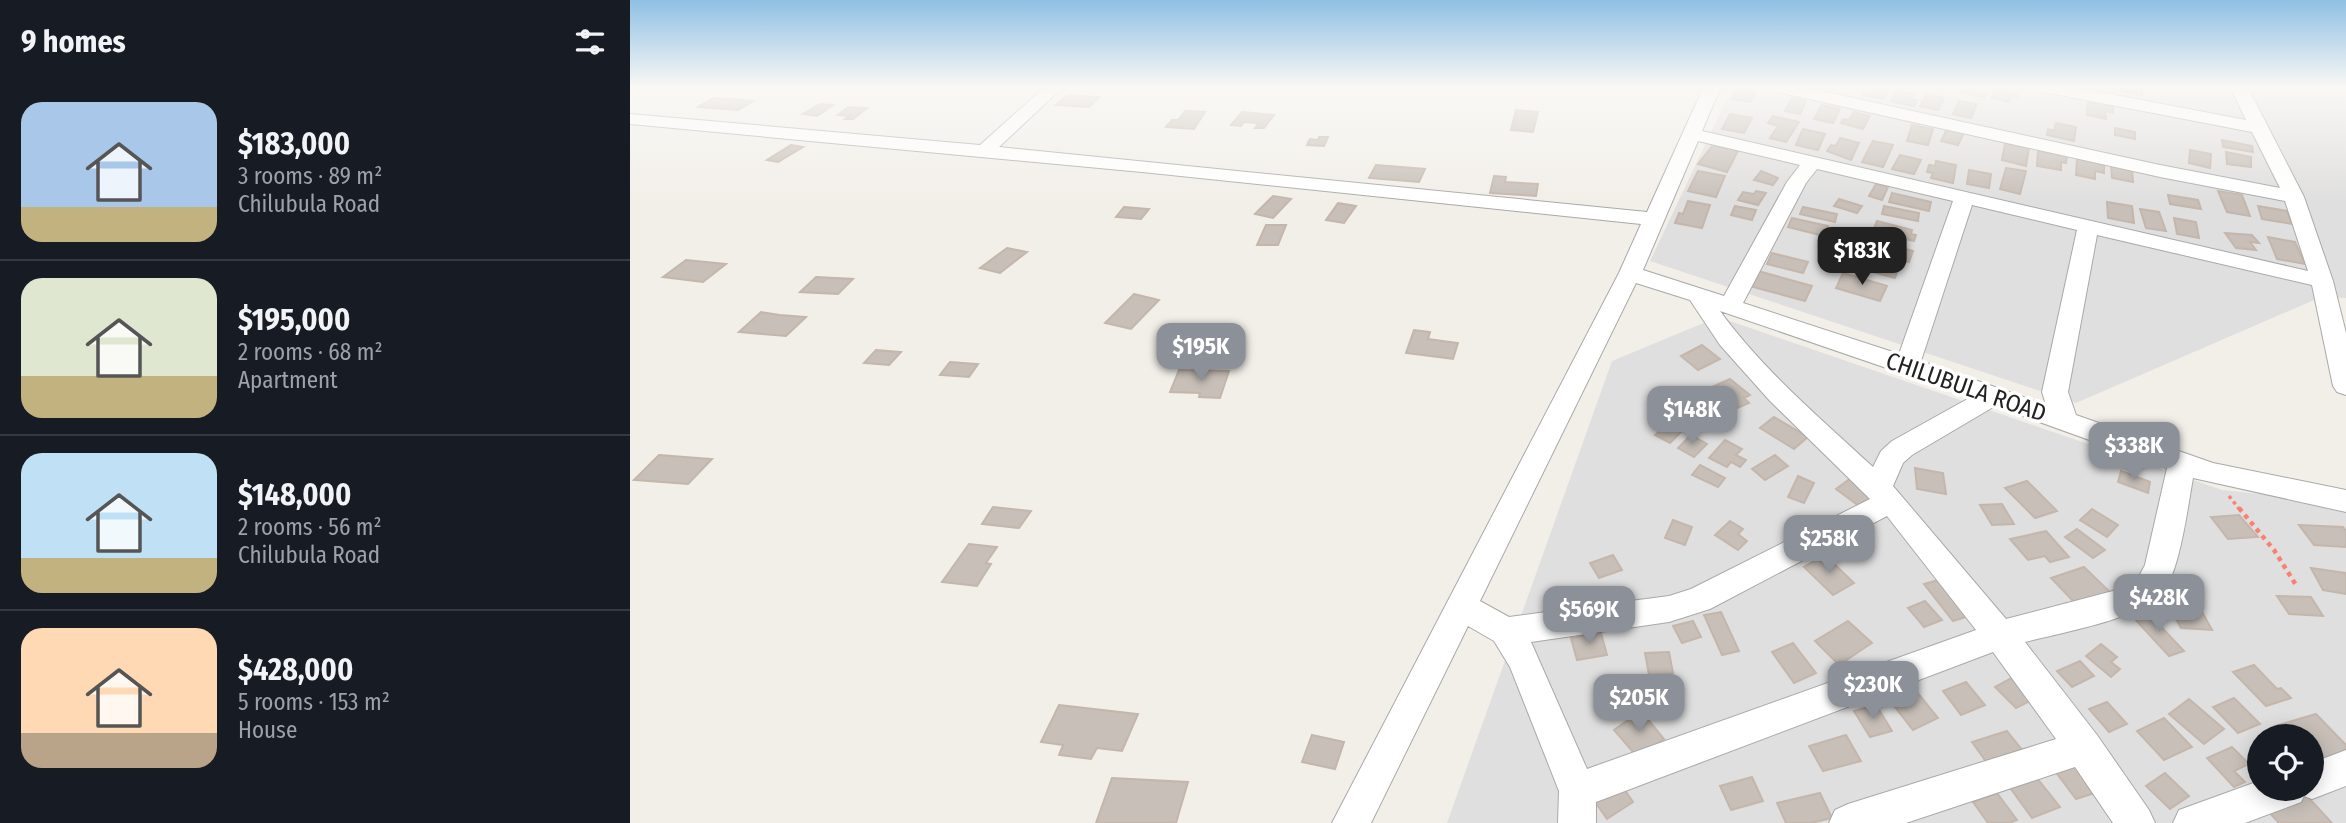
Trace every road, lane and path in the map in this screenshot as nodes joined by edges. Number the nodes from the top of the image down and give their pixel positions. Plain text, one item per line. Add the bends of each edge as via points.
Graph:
1 (692, 124) edge
2 (1013, 124) edge
3 (1695, 124) edge
4 (1948, 124) edge
5 (2241, 124) edge
6 (2258, 124) edge
7 (2260, 128) junction
8 (1691, 134) junction
9 (985, 150) junction
10 (1812, 162) junction
11 (2294, 197) junction
12 (1964, 199) junction
13 (1653, 219) junction
14 (2088, 228) junction
15 (1630, 273) junction
16 (2322, 281) junction
17 (1698, 296) junction
18 (1730, 306) junction
19 (1907, 365) junction
20 (2346, 386) edge
21 (1991, 397) junction
22 (2065, 422) junction
23 (2196, 469) junction
24 (1884, 495) junction
25 (2346, 501) edge
26 (2296, 585) dead end
27 (1460, 606) junction
28 (1506, 631) junction
29 (2001, 635) junction
30 (2084, 747) junction
31 (2346, 768) edge
32 (2324, 776) edge
33 (2254, 801) edge
34 (1578, 807) edge
35 (1350, 823) edge
36 (1847, 823) edge
37 (2136, 823) edge
38 (2192, 823) edge

1 - 9 street
2 - 9 street
3 - 8 street
4 - 11 street
5 - 7 street
6 - 7 street
7 - 11 street
8 - 10 street
8 - 13 street
9 - 13 street
10 - 12 street
10 - 18 street
11 - 16 street
12 - 14 street
12 - 19 street
13 - 15 street
14 - 16 street
14 - 22 street via 2055,391
15 - 17 street, CHILUBULA ROAD
15 - 27 street
16 - 20 street
17 - 18 street, CHILUBULA ROAD
17 - 24 street via 1729,340 1779,395
18 - 19 street, CHILUBULA ROAD
19 - 21 street, CHILUBULA ROAD
21 - 22 street, CHILUBULA ROAD
21 - 24 street via 1891,458
22 - 23 street, CHILUBULA ROAD
23 - 25 street, CHILUBULA ROAD
23 - 26 path via 2274,550
23 - 29 street via 2148,587 2121,602
24 - 28 street via 1699,600 1669,609
24 - 29 street
27 - 28 street
27 - 35 street
28 - 34 street via 1533,680
29 - 30 street
29 - 34 street
30 - 36 street
30 - 37 street
31 - 32 street
33 - 38 street

